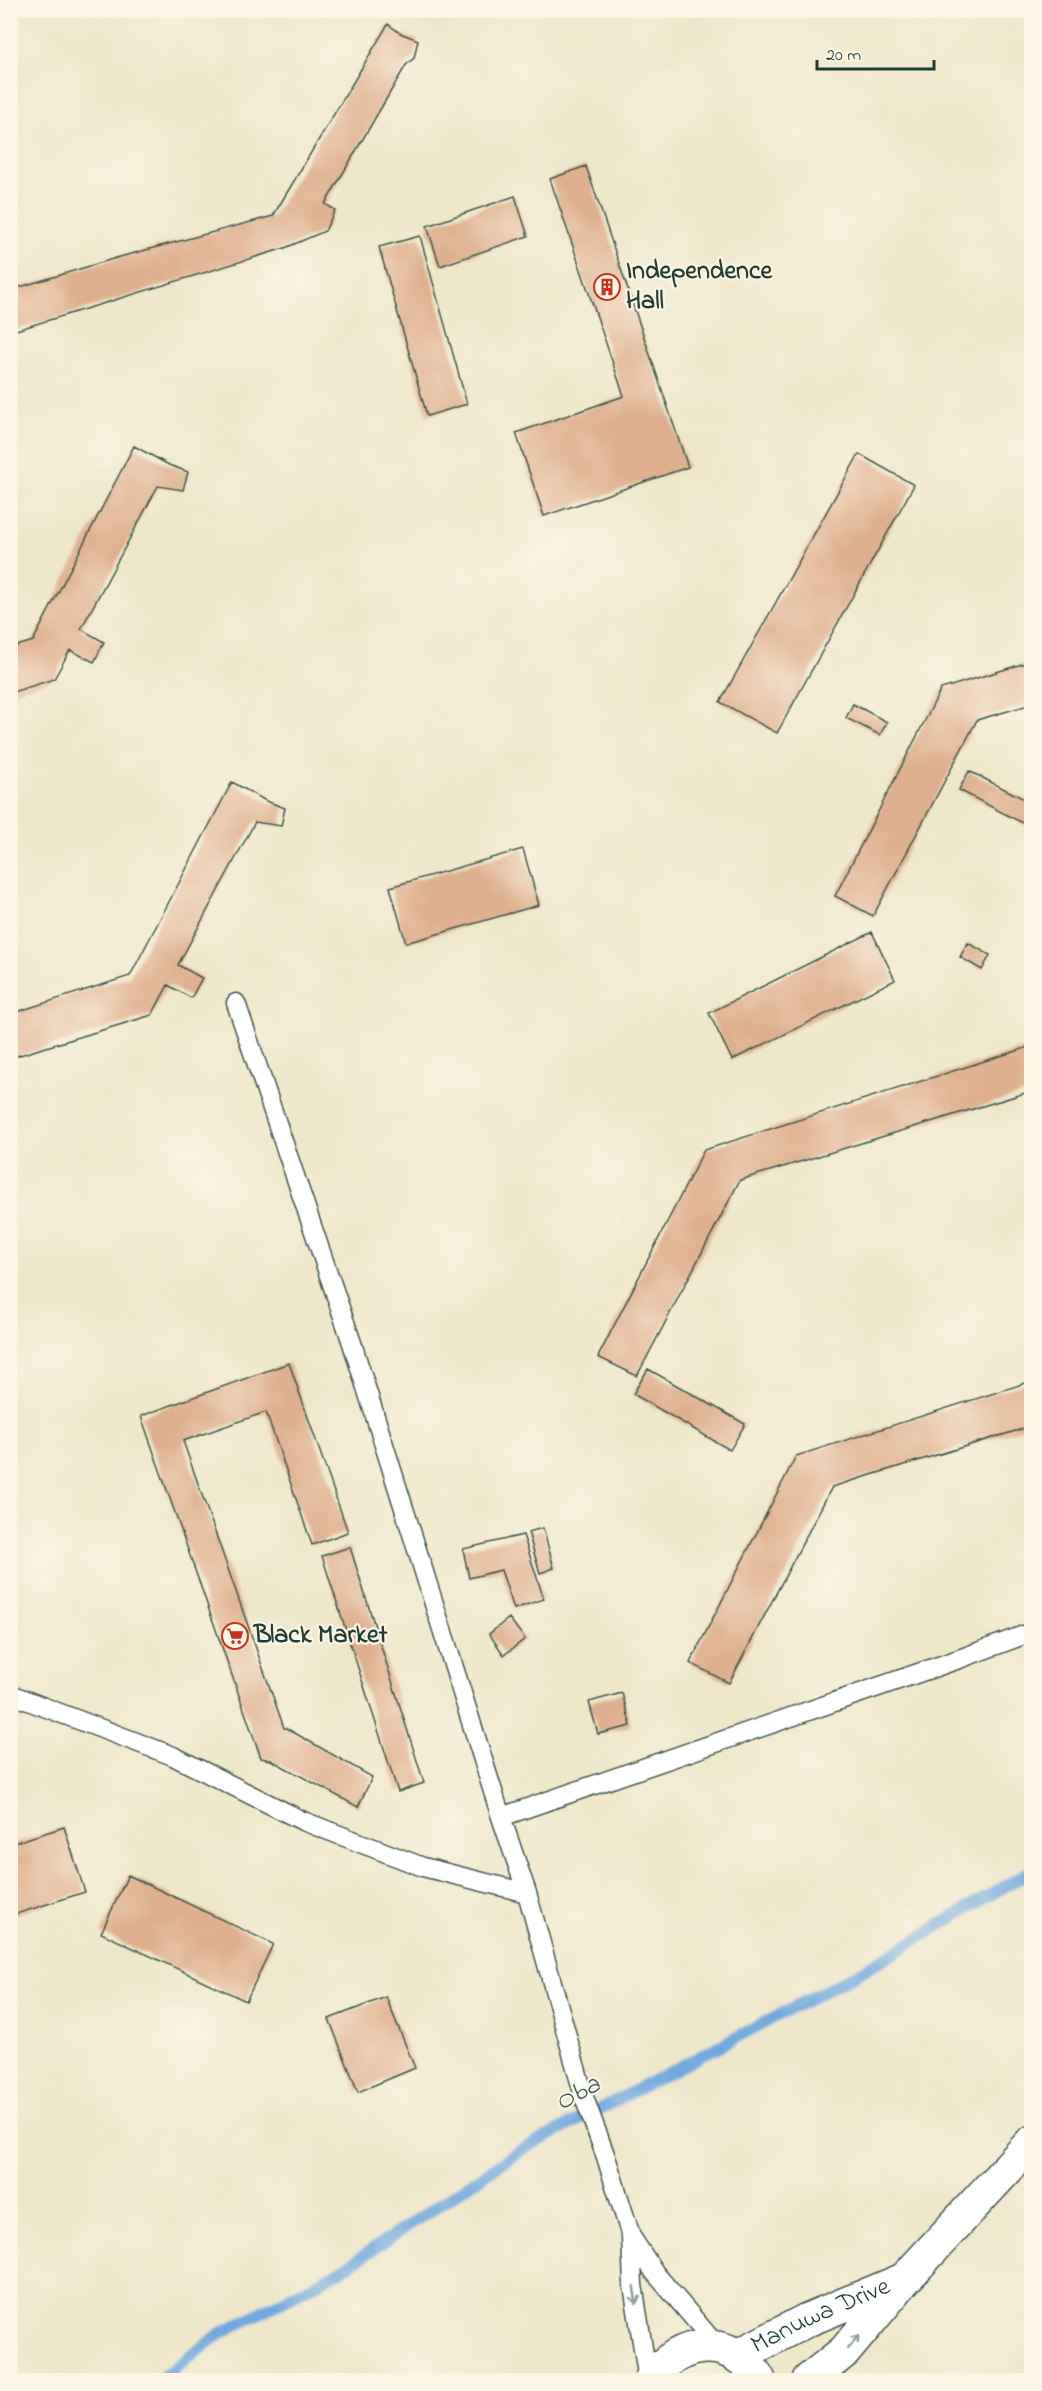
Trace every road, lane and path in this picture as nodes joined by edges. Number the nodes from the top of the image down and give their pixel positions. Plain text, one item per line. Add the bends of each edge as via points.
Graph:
1 (236, 1003) dead end
2 (1032, 1632) edge
3 (10, 1694) edge
4 (501, 1817) junction
5 (527, 1893) junction
6 (1032, 2142) edge
7 (631, 2236) junction
8 (905, 2279) junction
9 (728, 2351) junction
10 (650, 2380) edge
11 (759, 2380) edge
12 (808, 2380) edge

1 - 4 lane via 352,1343
2 - 4 lane
3 - 5 lane via 173,1756 314,1825 423,1867
4 - 5 lane
5 - 7 lane via 585,2100
6 - 8 street, Manuwa Drive
7 - 9 lane via 655,2273
7 -> 10 lane via 633,2285
8 - 9 street, Manuwa Drive
12 -> 8 street, Manuwa Drive via 845,2351
9 - 10 street via 697,2347 676,2354
9 - 11 street via 754,2370

